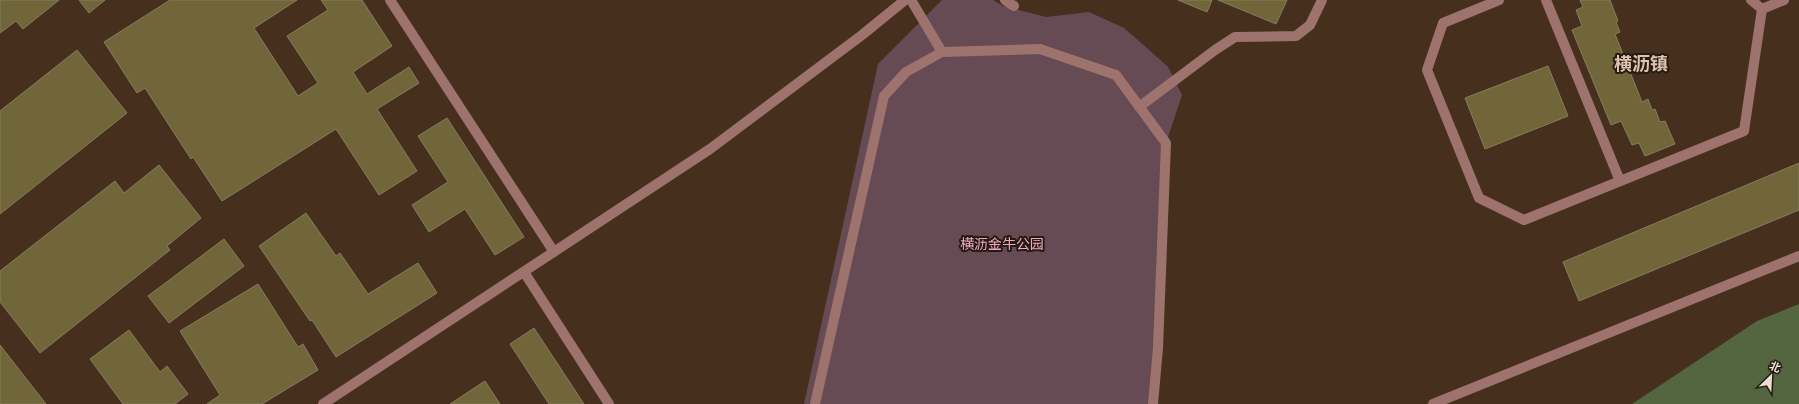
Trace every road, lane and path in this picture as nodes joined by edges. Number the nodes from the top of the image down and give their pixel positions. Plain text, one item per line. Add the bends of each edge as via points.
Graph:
1 (390, 0) edge
2 (905, 0) edge
3 (911, 0) edge
4 (1005, 0) edge
5 (1322, 0) edge
6 (1500, 0) edge
7 (1546, 0) edge
8 (1751, 0) edge
9 (1784, 0) edge
10 (1014, 6) dead end
11 (1762, 9) junction
12 (942, 52) junction
13 (1139, 107) junction
14 (1620, 181) junction
15 (554, 252) junction
16 (1799, 256) edge
17 (524, 272) junction
18 (323, 404) edge
19 (609, 404) edge
20 (816, 404) edge
21 (1152, 404) edge
22 (1433, 404) edge

1 - 15 street
2 - 15 street via 710,149
3 - 12 street
4 - 10 street
5 - 13 street via 1310,25 1296,36 1235,37
6 - 14 street via 1444,23 1427,70 1479,198 1524,220
7 - 14 street
8 - 11 street
9 - 11 street
11 - 14 street via 1744,131
12 - 13 street via 1040,49 1116,75
12 - 20 street via 906,72 884,96
13 - 21 street via 1166,143 1158,348
15 - 17 street
16 - 22 street
17 - 18 street
17 - 19 street

